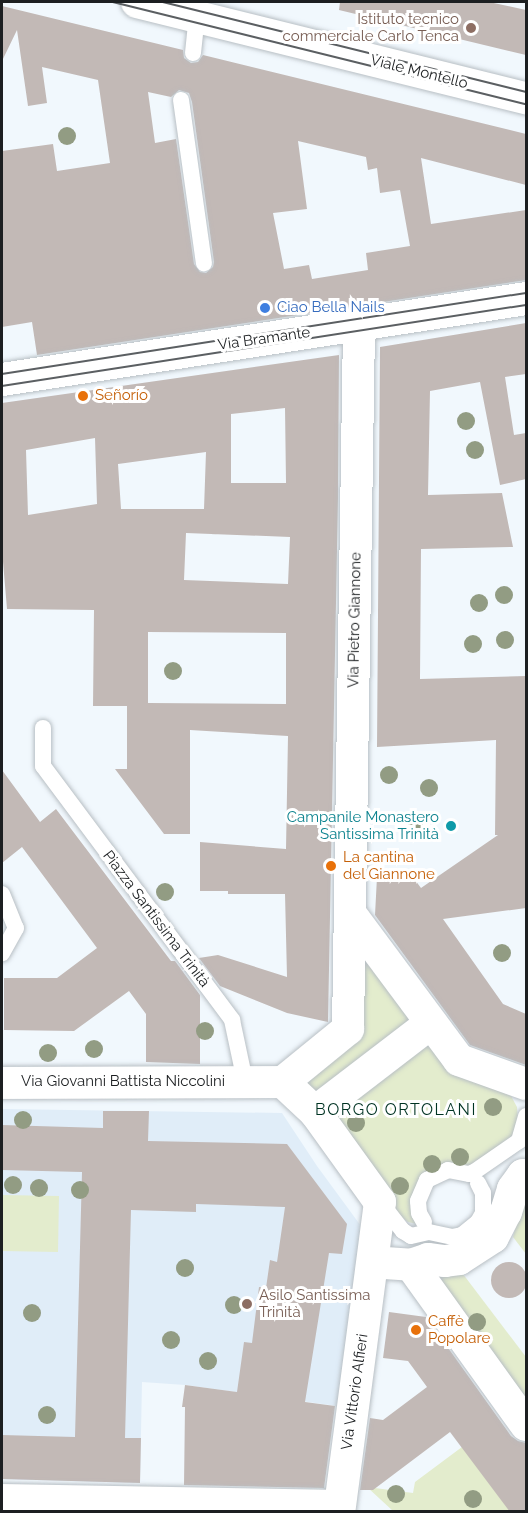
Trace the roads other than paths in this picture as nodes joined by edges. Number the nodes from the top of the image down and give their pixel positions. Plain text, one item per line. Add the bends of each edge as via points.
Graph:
1 (137, 2) edge
2 (197, 16) junction
3 (193, 53) dead end
4 (526, 98) edge
5 (181, 100) dead end
6 (204, 263) dead end
7 (526, 298) edge
8 (358, 325) junction
9 (2, 379) edge
10 (43, 728) dead end
11 (2, 894) edge
12 (352, 916) junction
13 (2, 954) edge
14 (431, 1023) junction
15 (245, 1081) junction
16 (284, 1082) junction
17 (2, 1083) edge
18 (526, 1084) edge
19 (315, 1112) junction
20 (526, 1116) edge
21 (522, 1171) edge
22 (478, 1183) dead end
23 (380, 1202) junction
24 (424, 1222) dead end
25 (526, 1425) edge
26 (2, 1500) edge
27 (339, 1509) edge

1 - 2 street, Viale Montello
2 - 3 lane
2 - 4 street, Viale Montello
5 - 6 lane
7 - 8 street, Via Bramante
8 - 9 street, Via Bramante
8 - 12 street, Via Pietro Giannone
10 - 15 lane, Piazza Santissima Trinità via 43,766 232,1020
11 - 13 lane via 16,928
12 - 14 street
12 - 16 street via 348,1029
14 - 18 street via 459,1060
14 - 19 street
15 - 16 street
15 - 17 street, Via Giovanni Battista Niccolini
16 - 19 street
19 - 23 street
20 - 24 lane via 519,1141 474,1172 448,1170 427,1180 418,1201
21 - 25 street via 493,1237 459,1259 398,1264
22 - 23 lane via 483,1193 483,1213 462,1235 452,1237 429,1232 411,1236
23 - 27 street, Via Vittorio Alfieri
26 - 27 street

